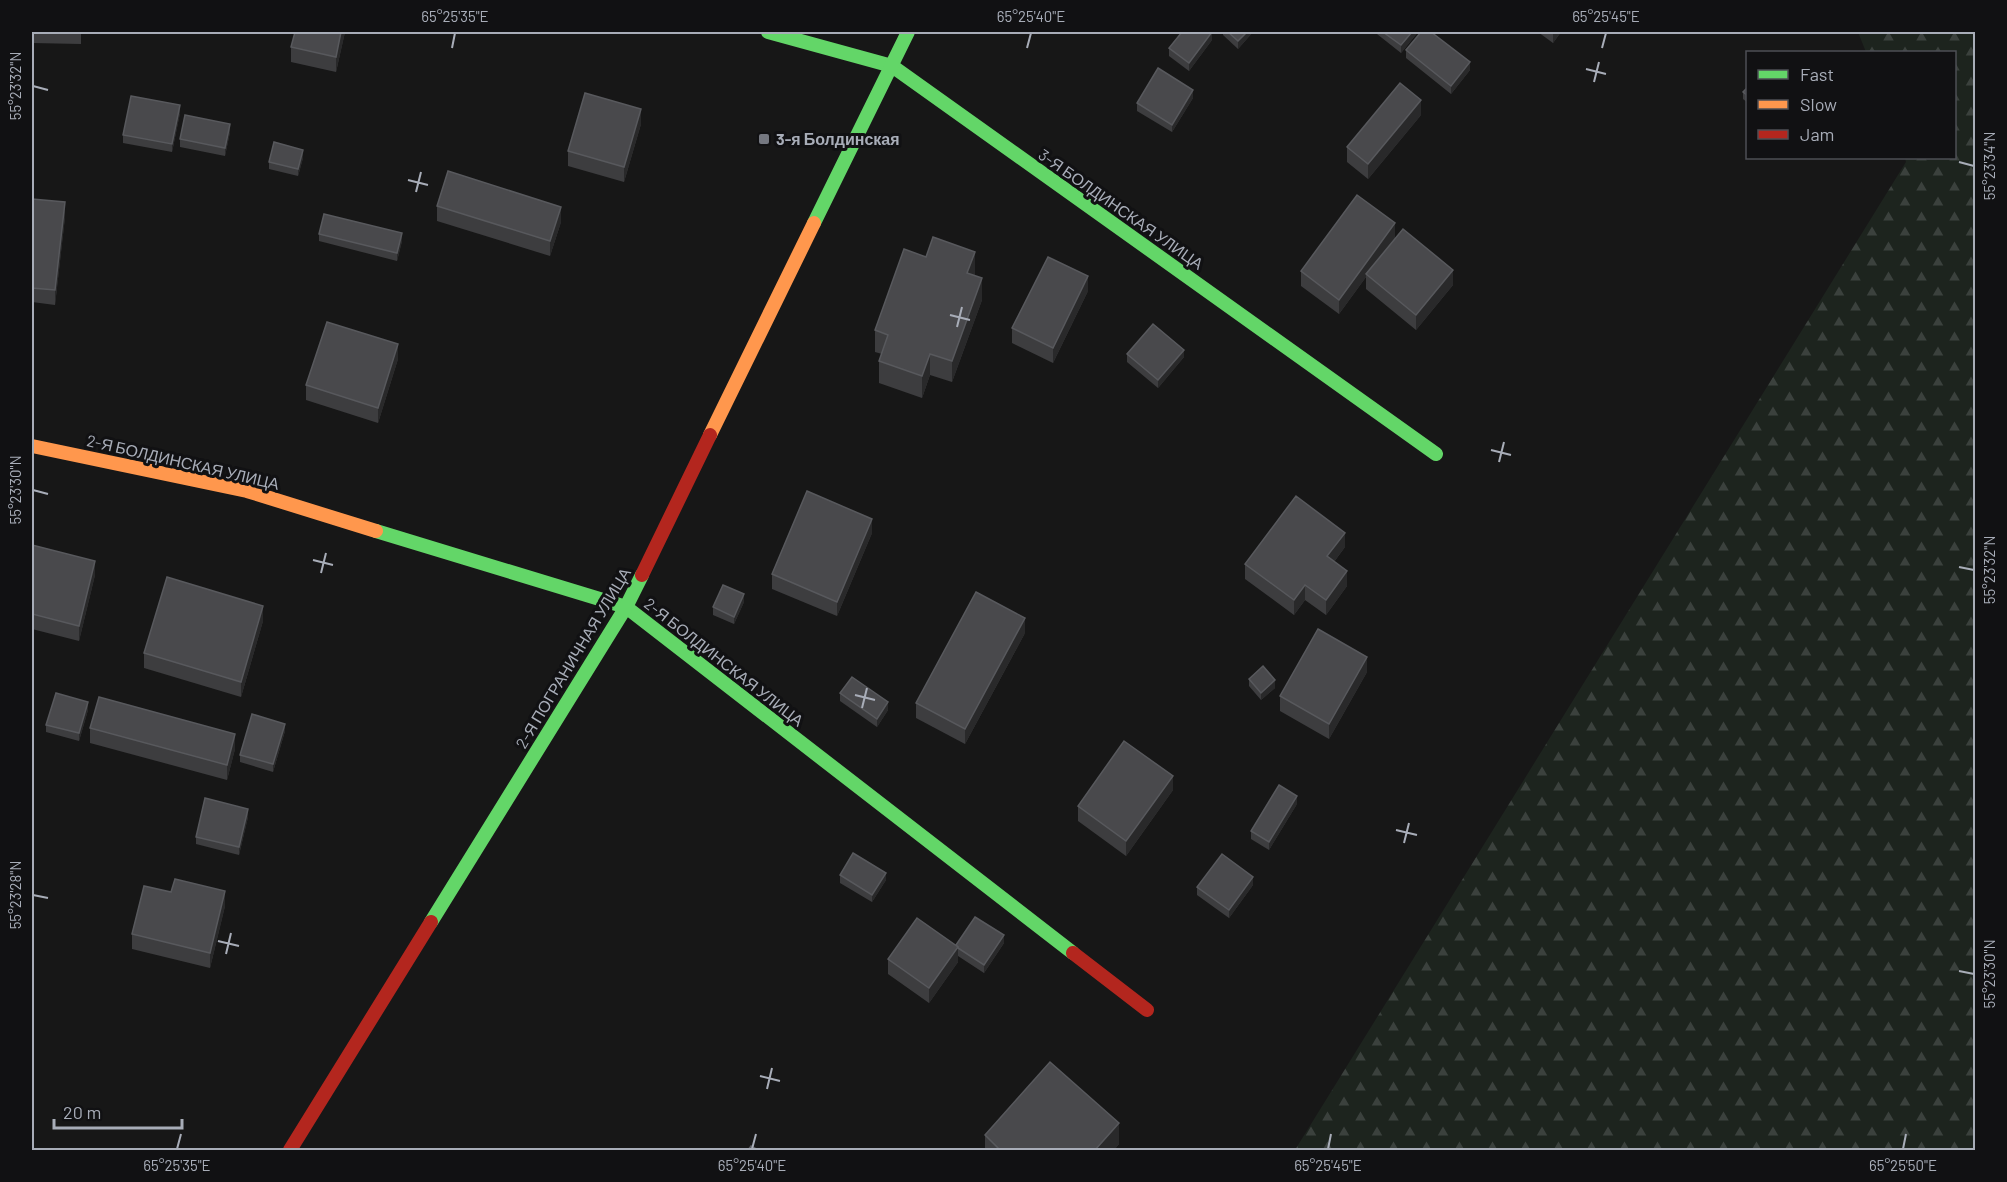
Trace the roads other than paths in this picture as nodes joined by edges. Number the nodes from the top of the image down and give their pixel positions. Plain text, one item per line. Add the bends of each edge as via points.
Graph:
1 (768, 32) edge
2 (908, 32) edge
3 (892, 66) junction
4 (32, 446) edge
5 (1436, 454) dead end
6 (626, 607) junction
7 (1147, 1010) dead end
8 (290, 1150) edge

1 - 3 street, 3-Я БОЛДИНСКАЯ УЛИЦА
2 - 3 street, 2-Я ПОГРАНИЧНАЯ УЛИЦА
3 - 5 street, 3-Я БОЛДИНСКАЯ УЛИЦА
3 - 6 street, 2-Я ПОГРАНИЧНАЯ УЛИЦА
4 - 6 street, 2-Я БОЛДИНСКАЯ УЛИЦА via 247,490
6 - 7 street, 2-Я БОЛДИНСКАЯ УЛИЦА
6 - 8 street, 2-Я ПОГРАНИЧНАЯ УЛИЦА

